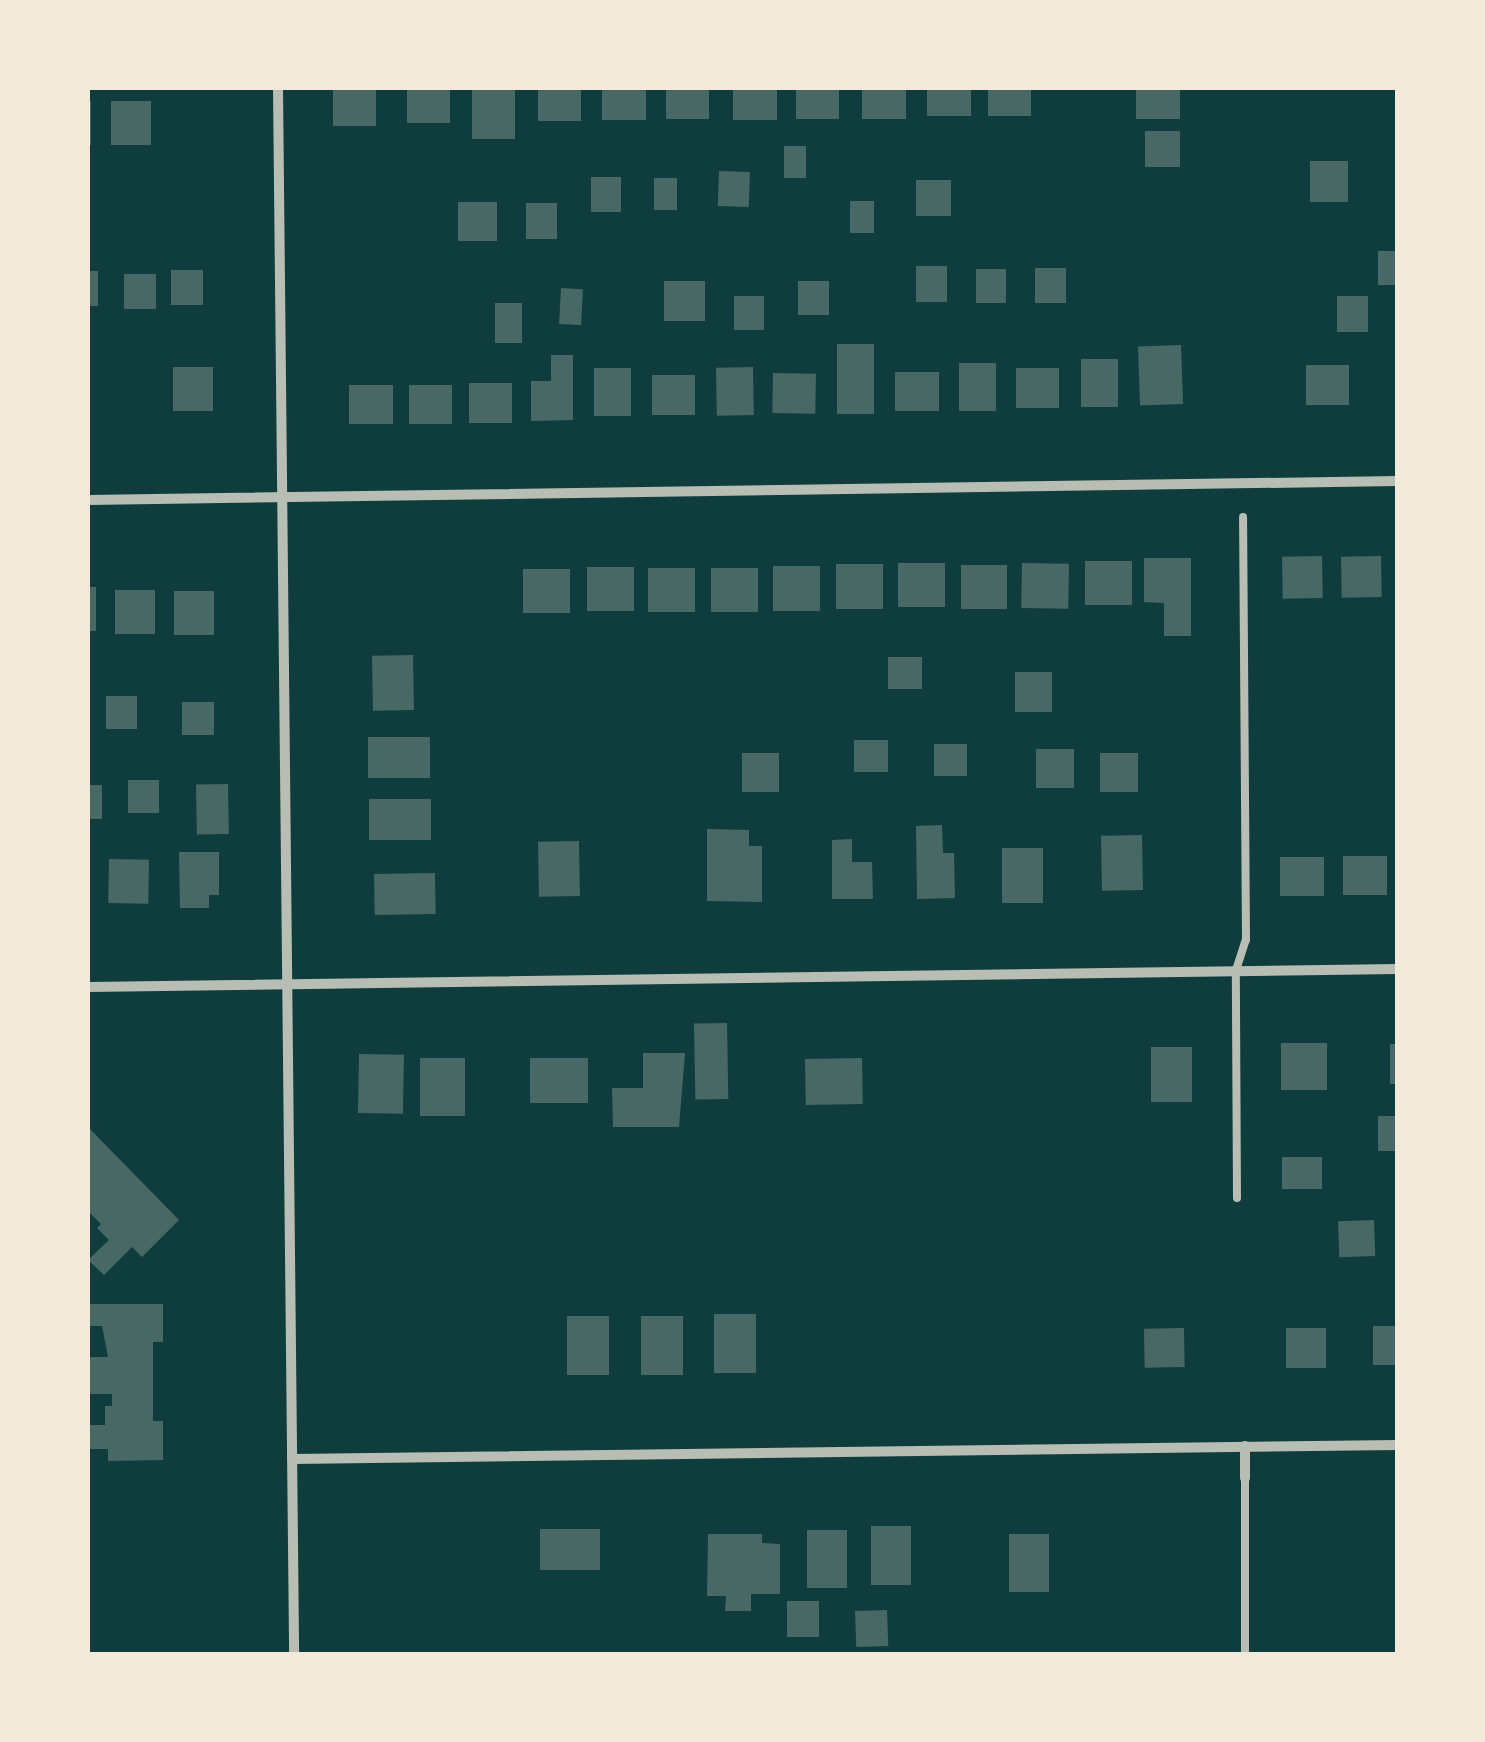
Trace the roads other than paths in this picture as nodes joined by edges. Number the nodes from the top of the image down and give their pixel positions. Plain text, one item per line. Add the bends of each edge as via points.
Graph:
1 (278, 88) edge
2 (1398, 482) edge
3 (282, 496) junction
4 (88, 500) edge
5 (1243, 516) dead end
6 (1398, 968) edge
7 (1236, 970) junction
8 (287, 986) junction
9 (88, 987) edge
10 (1237, 1198) dead end
11 (1398, 1444) edge
12 (1244, 1446) junction
13 (292, 1459) junction
14 (1245, 1478) joint
15 (294, 1654) edge
16 (1245, 1654) edge

1 - 3 street
2 - 3 street
3 - 4 street
3 - 8 street
5 - 7 lane via 1246,940
6 - 7 street
7 - 8 street
7 - 10 lane
8 - 9 street
8 - 13 street
11 - 12 street
12 - 13 street
12 - 14 street
13 - 15 street
14 - 16 lane

